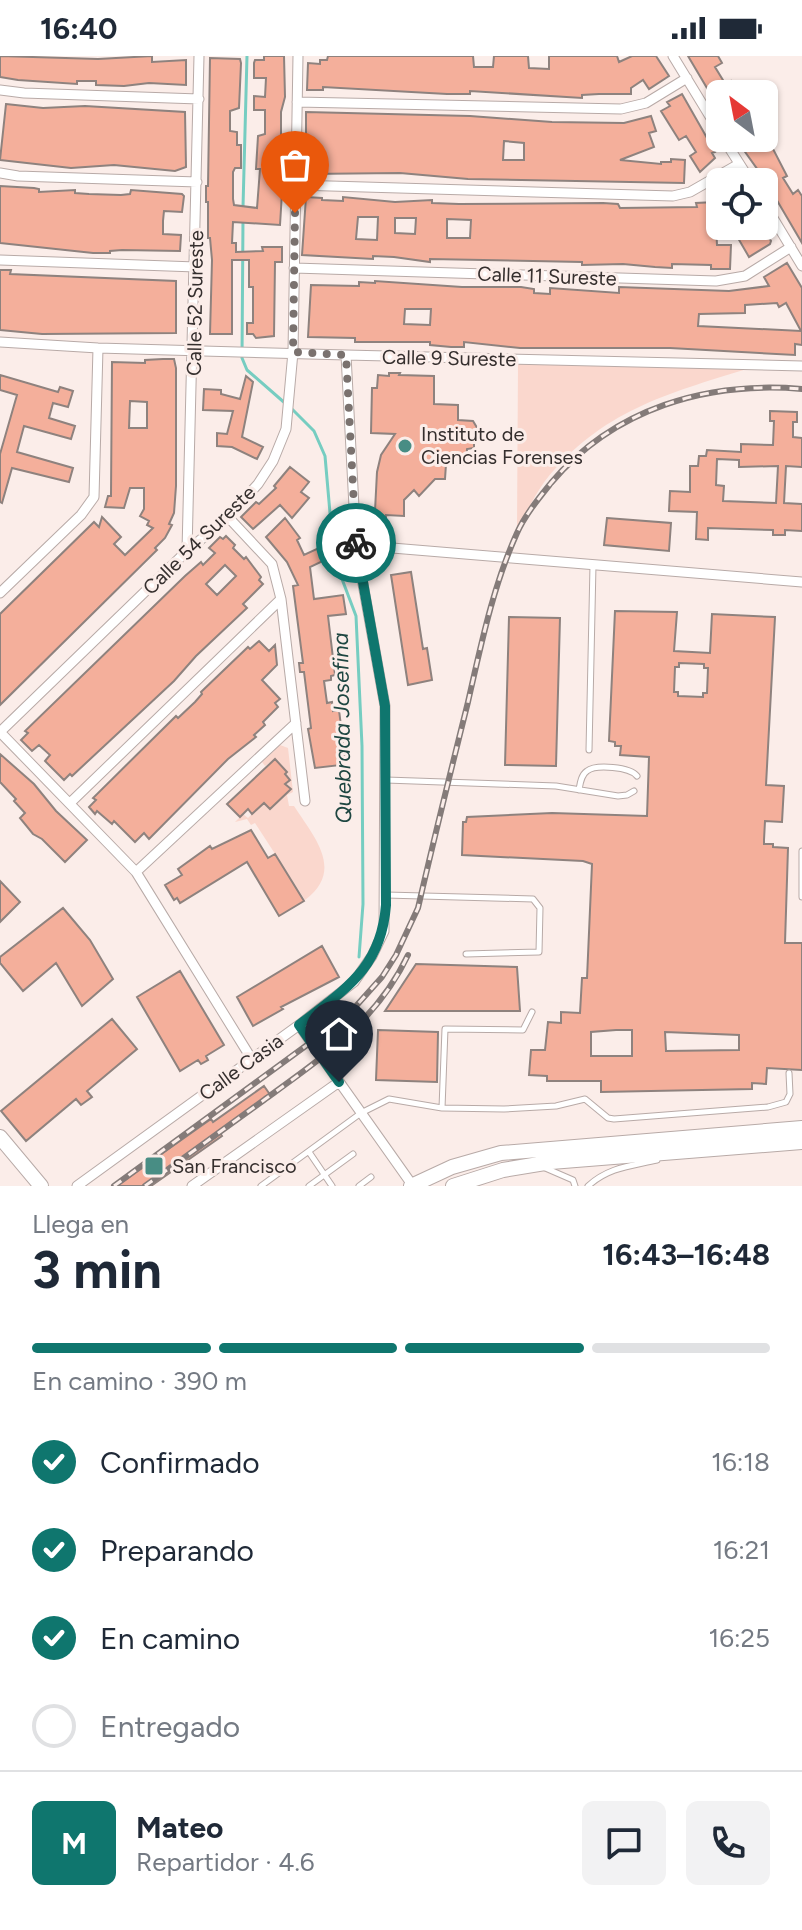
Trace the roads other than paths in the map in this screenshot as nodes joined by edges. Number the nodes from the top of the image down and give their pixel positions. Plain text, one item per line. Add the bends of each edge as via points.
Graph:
1 (199, 56) edge
2 (298, 56) edge
3 (673, 56) edge
4 (687, 78) junction
5 (0, 90) edge
6 (199, 99) junction
7 (297, 102) junction
8 (706, 110) edge
9 (732, 152) edge
10 (739, 164) junction
11 (742, 168) edge
12 (0, 173) edge
13 (197, 182) junction
14 (296, 185) junction
15 (778, 226) edge
16 (791, 247) junction
17 (0, 260) edge
18 (802, 266) edge
19 (196, 267) junction
20 (294, 268) junction
21 (0, 342) edge
22 (98, 348) junction
23 (194, 350) junction
24 (293, 352) junction
25 (346, 355) junction
26 (802, 366) edge
27 (228, 517) junction
28 (356, 545) junction
29 (187, 551) junction
30 (593, 565) junction
31 (802, 582) edge
32 (0, 593) edge
33 (281, 599) junction
34 (296, 723) junction
35 (0, 732) edge
36 (589, 750) dead end
37 (637, 776) dead end
38 (386, 780) junction
39 (579, 790) junction
40 (634, 791) dead end
41 (305, 801) dead end
42 (70, 803) junction
43 (802, 851) edge
44 (136, 872) junction
45 (386, 895) junction
46 (802, 897) edge
47 (466, 954) dead end
48 (532, 1012) dead end
49 (299, 1025) junction
50 (251, 1058) junction
51 (789, 1073) dead end
52 (339, 1082) junction
53 (442, 1108) junction
54 (361, 1113) junction
55 (802, 1128) edge
56 (802, 1142) edge
57 (3, 1145) edge
58 (692, 1150) junction
59 (309, 1152) junction
60 (353, 1154) dead end
61 (535, 1165) junction
62 (324, 1175) junction
63 (371, 1177) dead end
64 (41, 1186) edge
65 (77, 1186) edge
66 (192, 1186) edge
67 (261, 1186) edge
68 (309, 1186) edge
69 (332, 1186) edge
70 (359, 1186) edge
71 (412, 1186) edge
72 (453, 1186) edge
73 (575, 1186) edge
74 (588, 1186) edge

1 - 6 street, Calle 52 Sureste
2 - 7 street, Calle 54 Sureste
3 - 4 street
4 - 7 street via 646,103 621,109
4 - 8 street
5 - 6 street
6 - 13 street, Calle 52 Sureste
7 - 14 street, Calle 54 Sureste
9 - 10 street
10 - 11 street
10 - 14 street via 673,196
12 - 13 street
13 - 19 street, Calle 52 Sureste
14 - 20 street, Calle 54 Sureste
15 - 16 street
16 - 18 street
16 - 20 street, Calle 11 Sureste via 745,276 716,281
17 - 19 street
19 - 23 street, Calle 52 Sureste
20 - 24 street, Calle 54 Sureste
21 - 22 street, Calle 9 Sureste
22 - 23 street, Calle 9 Sureste
22 - 32 street via 94,497
23 - 24 street, Calle 9 Sureste
23 - 29 street, Calle 52 Sureste
24 - 25 street, Calle 9 Sureste
24 - 27 street, Calle 54 Sureste via 286,429 258,484
25 - 26 street, Calle 9 Sureste
25 - 28 street, Calle Casia
27 - 29 street, Calle 54 Sureste
27 - 33 street via 272,564
28 - 30 street
28 - 38 street, Calle Casia via 385,706
29 - 35 street, Calle 54 Sureste
30 - 31 street
30 - 36 lane
33 - 34 street
33 - 42 street
34 - 41 street
34 - 44 street
35 - 42 street
37 - 39 lane via 627,768 590,767
38 - 39 lane
38 - 45 street, Calle Casia
39 - 40 lane via 618,796
42 - 44 street
43 - 46 lane
44 - 50 street
45 - 47 lane via 537,903 539,952
45 - 49 street, Calle Casia via 384,931 372,956 354,982
48 - 53 lane via 523,1030 445,1029
49 - 50 street, Calle Casia
49 - 52 street
50 - 65 street, Calle Casia
51 - 53 lane via 786,1102 768,1107 614,1119 585,1099 556,1106
52 - 54 street
52 - 66 street
53 - 54 lane via 389,1099
54 - 59 lane
54 - 71 street
55 - 71 main road via 501,1153
56 - 58 main road
57 - 64 main road
58 - 61 main road
58 - 74 lane via 627,1164
59 - 62 lane
59 - 67 lane
60 - 62 lane
61 - 72 main road
61 - 73 lane via 559,1172
62 - 68 lane
62 - 69 lane
63 - 70 lane

